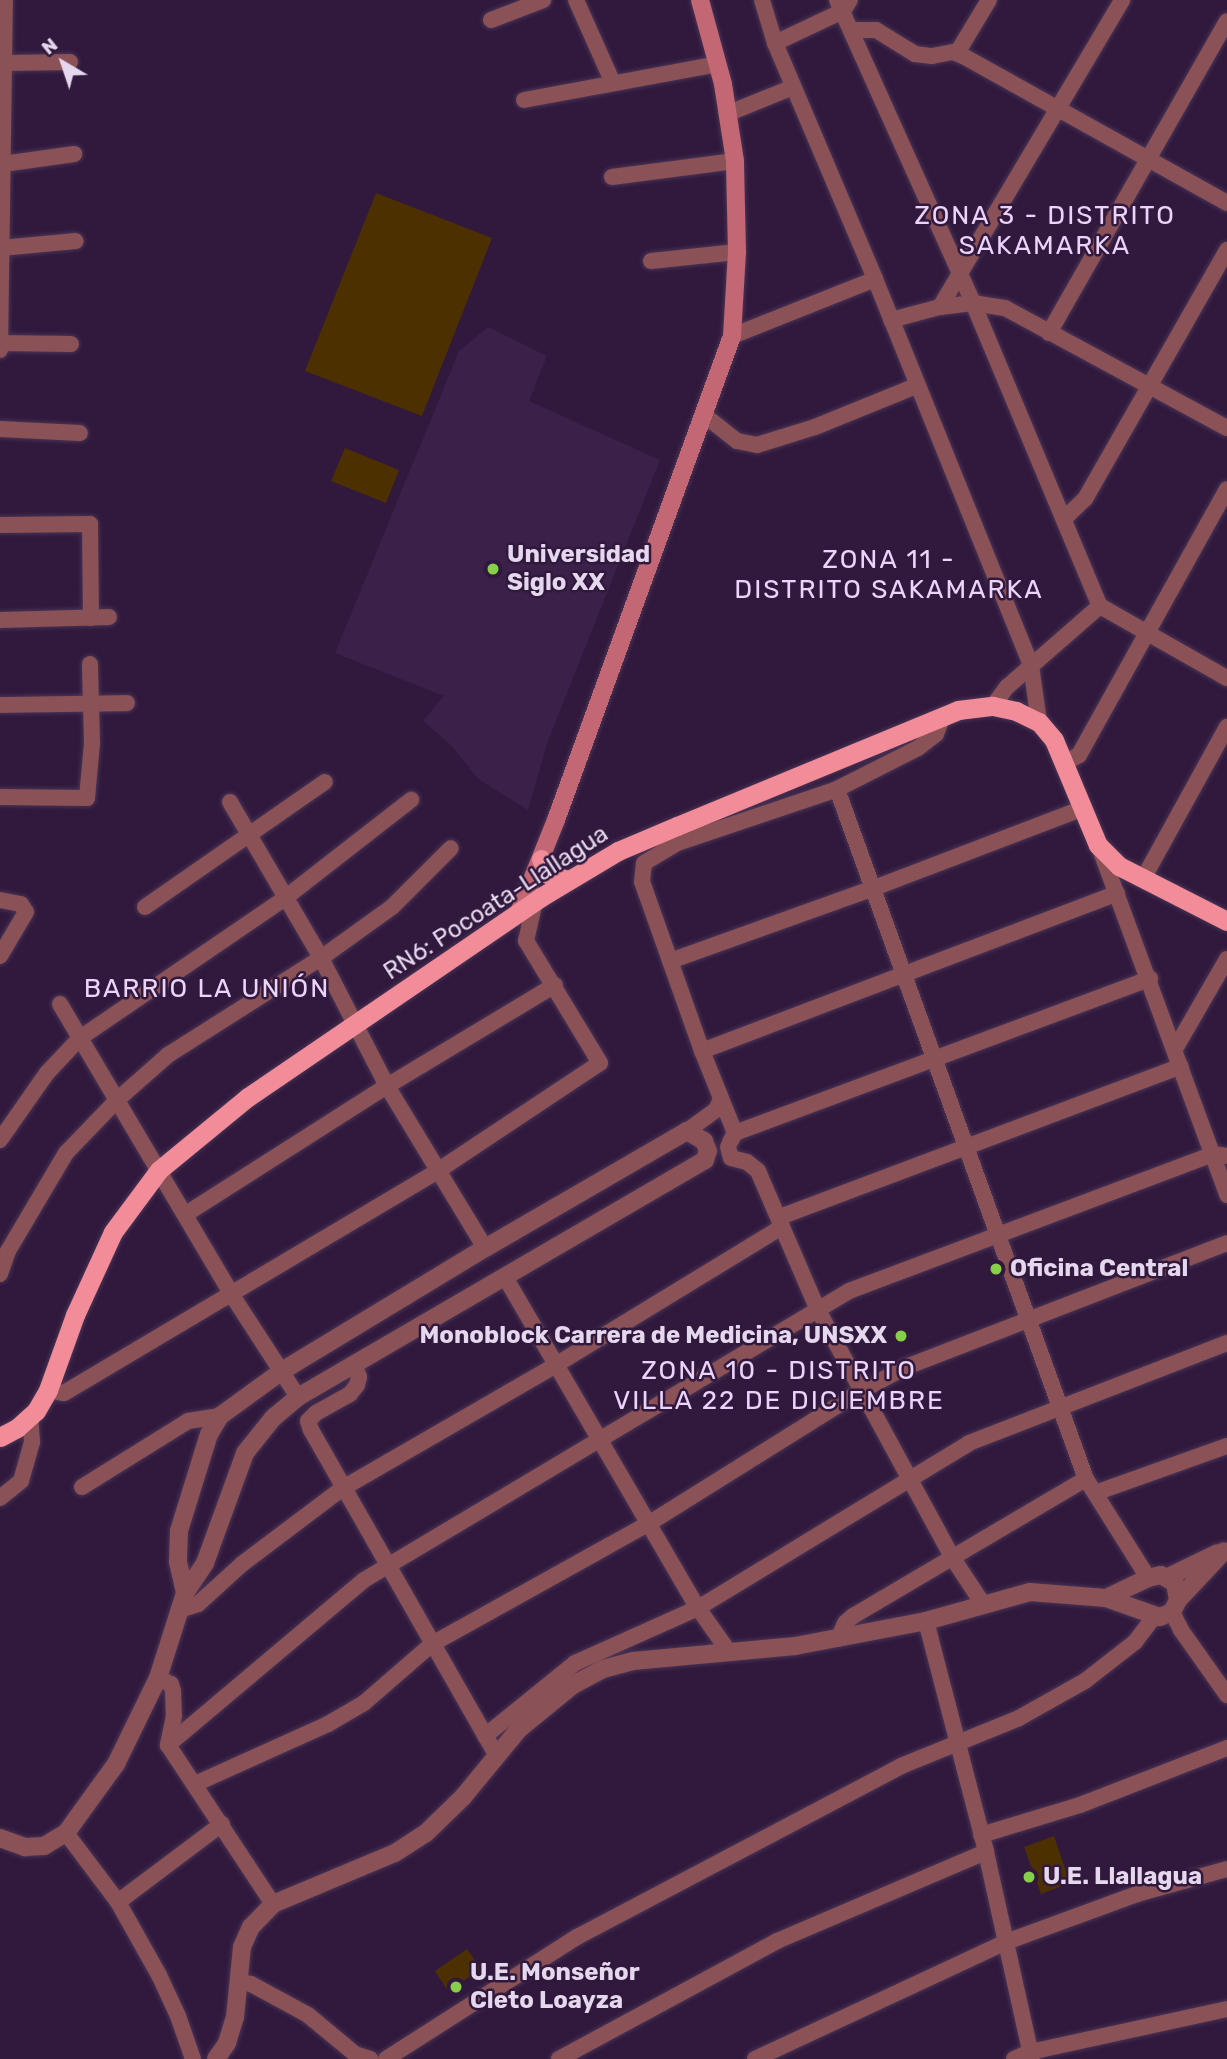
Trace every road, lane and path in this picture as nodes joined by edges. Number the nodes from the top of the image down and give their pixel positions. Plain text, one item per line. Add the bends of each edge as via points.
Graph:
1 (5, 0) edge
2 (542, 0) edge
3 (576, 0) edge
4 (701, 0) edge
5 (762, 0) edge
6 (989, 0) edge
7 (1122, 0) edge
8 (843, 4) edge
9 (491, 20) dead end
10 (1227, 21) edge
11 (851, 30) junction
12 (775, 43) junction
13 (957, 53) junction
14 (70, 62) dead end
15 (6, 63) junction
16 (718, 64) junction
17 (612, 81) junction
18 (793, 87) junction
19 (524, 100) dead end
20 (1059, 109) junction
21 (729, 113) junction
22 (74, 154) dead end
23 (1147, 158) junction
24 (735, 161) junction
25 (3, 164) junction
26 (612, 177) dead end
27 (1227, 203) edge
28 (76, 241) dead end
29 (1, 248) edge
30 (1227, 250) edge
31 (737, 252) junction
32 (651, 261) dead end
33 (959, 275) junction
34 (875, 279) junction
35 (972, 303) junction
36 (940, 307) junction
37 (891, 320) junction
38 (1049, 333) junction
39 (732, 336) junction
40 (0, 343) edge
41 (71, 344) dead end
42 (0, 350) edge
43 (1151, 385) junction
44 (916, 386) junction
45 (704, 415) junction
46 (1227, 428) edge
47 (0, 429) edge
48 (80, 433) dead end
49 (1227, 489) edge
50 (1065, 518) junction
51 (0, 525) edge
52 (1100, 606) junction
53 (109, 617) dead end
54 (91, 618) junction
55 (0, 620) edge
56 (1144, 633) junction
57 (90, 664) dead end
58 (1031, 665) junction
59 (1227, 678) edge
60 (127, 703) dead end
61 (93, 704) junction
62 (0, 705) edge
63 (993, 706) junction
64 (943, 716) junction
65 (1039, 722) junction
66 (1227, 727) edge
67 (1065, 763) junction
68 (325, 782) dead end
69 (837, 789) junction
70 (0, 797) edge
71 (411, 800) dead end
72 (230, 802) dead end
73 (1081, 809) junction
74 (249, 835) junction
75 (1098, 845) junction
76 (451, 848) dead end
77 (541, 859) junction
78 (1143, 878) junction
79 (568, 880) junction
80 (874, 888) junction
81 (1117, 893) junction
82 (285, 898) junction
83 (0, 900) edge
84 (145, 907) dead end
85 (527, 907) junction
86 (1227, 921) edge
87 (0, 956) edge
88 (321, 958) junction
89 (1227, 959) edge
90 (670, 961) junction
91 (906, 974) junction
92 (1150, 979) junction
93 (555, 985) junction
94 (60, 1004) dead end
95 (354, 1026) junction
96 (80, 1038) junction
97 (1175, 1049) junction
98 (702, 1051) junction
99 (937, 1057) junction
100 (1181, 1066) junction
101 (387, 1086) junction
102 (721, 1099) junction
103 (117, 1100) junction
104 (687, 1131) junction
105 (0, 1140) edge
106 (732, 1140) junction
107 (968, 1148) junction
108 (1220, 1155) edge
109 (705, 1160) junction
110 (159, 1170) junction
111 (439, 1170) junction
112 (1227, 1192) edge
113 (186, 1214) junction
114 (781, 1222) junction
115 (999, 1234) junction
116 (1227, 1243) edge
117 (485, 1248) junction
118 (0, 1275) edge
119 (505, 1277) junction
120 (230, 1292) junction
121 (818, 1310) junction
122 (1029, 1318) junction
123 (1227, 1343) edge
124 (354, 1365) junction
125 (554, 1366) junction
126 (282, 1371) junction
127 (48, 1390) junction
128 (861, 1391) junction
129 (298, 1396) junction
130 (1060, 1408) junction
131 (30, 1416) junction
132 (220, 1416) junction
133 (0, 1437) edge
134 (599, 1440) junction
135 (1227, 1446) edge
136 (910, 1479) junction
137 (1091, 1486) junction
138 (82, 1487) dead end
139 (343, 1488) junction
140 (0, 1498) edge
141 (648, 1524) junction
142 (1225, 1550) edge
143 (952, 1557) junction
144 (388, 1565) junction
145 (1168, 1577) junction
146 (1146, 1579) junction
147 (1106, 1598) junction
148 (183, 1602) junction
149 (983, 1604) junction
150 (698, 1608) junction
151 (1162, 1610) junction
152 (926, 1620) junction
153 (838, 1639) junction
154 (432, 1644) junction
155 (729, 1652) junction
156 (158, 1678) junction
157 (1227, 1695) edge
158 (485, 1736) junction
159 (956, 1744) junction
160 (168, 1745) junction
161 (1227, 1748) edge
162 (497, 1756) junction
163 (195, 1784) junction
164 (222, 1825) junction
165 (66, 1833) junction
166 (981, 1835) junction
167 (0, 1838) edge
168 (986, 1852) junction
169 (1227, 1870) edge
170 (118, 1902) junction
171 (273, 1904) junction
172 (1006, 1942) junction
173 (239, 1982) junction
174 (1227, 2009) edge
175 (1031, 2055) edge
176 (193, 2059) edge
177 (216, 2059) edge
178 (370, 2059) edge
179 (386, 2059) edge
180 (559, 2059) edge
181 (755, 2059) edge
182 (1014, 2059) edge

1 - 15 street
2 - 9 street
3 - 17 street
4 - 16 main road
5 - 12 street
6 - 13 street
7 - 20 street
8 - 11 street
8 - 12 street
10 - 23 street
11 - 13 street via 876,30 915,54
11 - 33 street
12 - 18 street
13 - 20 street
14 - 15 street
15 - 25 street
16 - 17 street
16 - 21 main road
17 - 19 street
18 - 21 street
18 - 34 street
20 - 23 street
20 - 33 street
21 - 24 main road
22 - 25 street
23 - 27 street
23 - 38 street
24 - 26 street
24 - 31 main road
25 - 29 street
28 - 29 street
29 - 40 street
30 - 43 street
31 - 32 street
31 - 39 main road
33 - 35 street
33 - 36 street
34 - 37 street
34 - 39 street
35 - 36 street
35 - 38 street via 1005,308
35 - 50 street
36 - 37 street
37 - 44 street
38 - 43 street
39 - 45 main road
40 - 41 street
40 - 42 street
43 - 46 street
43 - 50 street via 1085,499
44 - 45 street via 757,445 737,440
44 - 58 street
45 - 77 main road
47 - 48 street
49 - 56 street
50 - 52 street
51 - 54 street via 90,524
52 - 56 street
52 - 58 street
53 - 54 street
54 - 55 street
56 - 59 street
56 - 67 street via 1079,755
57 - 61 street
58 - 63 street
58 - 65 street
60 - 61 street
61 - 62 street
61 - 70 street via 87,798
63 - 64 highway, RN6: Pocoata-Llallagua via 958,709
63 - 65 highway, RN6: Pocoata-Llallagua
64 - 69 street via 936,734 918,748
64 - 79 highway, RN6: Pocoata-Llallagua via 618,851
65 - 67 highway
66 - 78 street
67 - 73 highway
68 - 74 street
69 - 80 street
69 - 90 street via 677,842 644,863 642,882
71 - 82 street
72 - 74 street
73 - 75 highway
73 - 80 street
74 - 82 street
74 - 84 street
75 - 78 highway via 1119,866
75 - 81 street
76 - 88 street via 392,907
77 - 79 highway via 548,874
77 - 85 main road
78 - 86 highway
79 - 85 highway, RN6: Pocoata-Llallagua
80 - 90 street
80 - 91 street
81 - 91 street
81 - 92 street
82 - 88 street
82 - 96 street
83 - 87 street via 21,904 26,912
85 - 93 street via 526,942
85 - 95 highway, RN6: Pocoata-Llallagua
88 - 95 street
88 - 103 street via 168,1055
89 - 97 street
90 - 98 street
91 - 98 street
91 - 99 street
92 - 97 street
92 - 99 street
93 - 101 street
93 - 111 street via 600,1063
94 - 96 street
95 - 101 street
95 - 110 highway, RN6: Pocoata-Llallagua via 248,1097
96 - 103 street
96 - 105 street via 47,1073
97 - 100 street
98 - 102 street
99 - 106 street
99 - 107 street
100 - 107 street
100 - 108 street
101 - 111 street
101 - 113 street
102 - 104 street via 716,1110
102 - 106 street
103 - 110 street
103 - 118 street via 66,1153 8,1251
104 - 109 street via 704,1141
104 - 117 street
106 - 109 street
106 - 114 street via 730,1158 747,1162 758,1171
107 - 114 street
107 - 115 street
108 - 112 street
108 - 115 street
109 - 119 street
110 - 113 street
110 - 127 highway, RN6: Pocoata-Llallagua via 113,1232 75,1315
111 - 117 street
111 - 120 street
113 - 120 street
114 - 121 street
114 - 125 street
115 - 121 street via 849,1291
115 - 122 street
116 - 122 street
117 - 126 street
119 - 124 street
119 - 125 street
120 - 126 street
120 - 127 street via 64,1393
121 - 128 street
121 - 134 street
122 - 128 street via 906,1367
122 - 130 street
123 - 130 street
124 - 129 street
124 - 139 street via 359,1377 350,1394 308,1421
125 - 134 street
125 - 139 street
126 - 129 street
126 - 132 street
127 - 131 highway, RN6: Pocoata-Llallagua
128 - 136 street
128 - 141 street
129 - 148 street via 245,1453 205,1563
130 - 136 street via 969,1443
130 - 137 street
131 - 133 highway, RN6: Pocoata-Llallagua
131 - 140 street via 32,1442 21,1481
132 - 138 street via 188,1421
132 - 148 street via 209,1434 179,1531
134 - 141 street
134 - 144 street
135 - 137 street
136 - 143 street
136 - 150 street
137 - 143 street
137 - 146 street
139 - 144 street
139 - 148 street via 242,1564 198,1604
141 - 150 street
141 - 154 street
142 - 145 street
142 - 151 street
143 - 149 street
143 - 153 street via 853,1616
144 - 154 street
144 - 160 street via 364,1580
145 - 146 street
145 - 151 street via 1175,1583
146 - 147 street
146 - 151 street via 1138,1591 1138,1602
147 - 149 street via 1030,1592
147 - 151 street
148 - 156 street
149 - 152 street
150 - 155 street
150 - 158 street via 575,1663
151 - 157 street
151 - 159 street via 1135,1642 1085,1681 1019,1718
152 - 153 street
152 - 159 street
153 - 155 street
154 - 158 street
154 - 163 street via 364,1703
155 - 162 street via 633,1661 603,1669 544,1706
156 - 160 street via 171,1684 173,1691
156 - 165 street via 116,1764
158 - 162 street
159 - 166 street
159 - 179 street via 889,1772 577,1937
160 - 163 street
161 - 166 street via 1080,1805
162 - 171 street via 426,1833 395,1853
163 - 164 street
164 - 170 street
164 - 171 street
165 - 167 street via 44,1846 25,1847
165 - 170 street
166 - 168 street
168 - 172 street
168 - 180 street via 777,1941
169 - 172 street via 1137,1894
170 - 176 street via 159,1975
171 - 173 street via 251,1927 242,1947
172 - 175 street
172 - 181 street
173 - 177 street via 235,2017
173 - 178 street via 308,2015 355,2054
174 - 175 street
175 - 182 street

